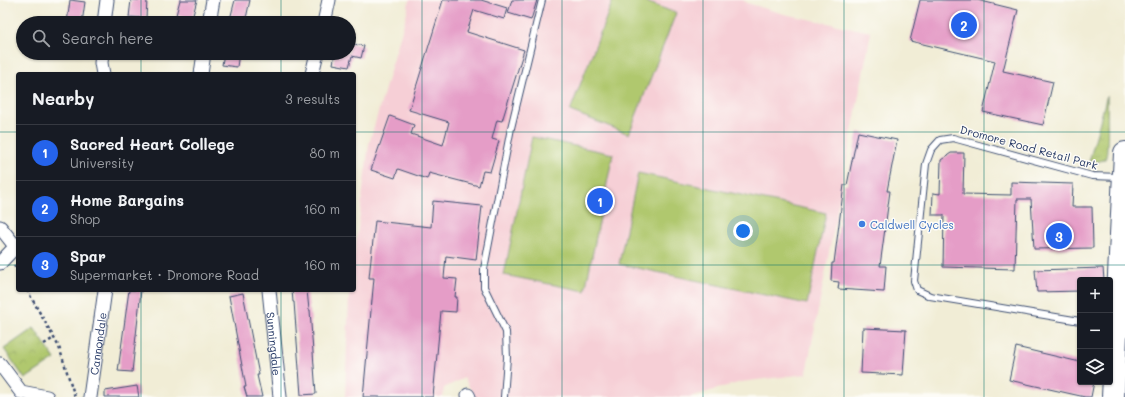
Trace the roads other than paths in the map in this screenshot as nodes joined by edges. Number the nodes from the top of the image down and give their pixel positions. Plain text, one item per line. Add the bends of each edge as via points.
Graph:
1 (107, 0) edge
2 (213, 0) edge
3 (329, 0) edge
4 (542, 0) edge
5 (105, 16) edge
6 (210, 16) edge
7 (326, 16) edge
8 (101, 60) edge
9 (203, 60) edge
10 (315, 60) edge
11 (103, 72) edge
12 (201, 72) edge
13 (312, 72) edge
14 (1125, 153) edge
15 (1124, 177) junction
16 (1124, 200) edge
17 (0, 227) edge
18 (16, 244) edge
19 (16, 246) edge
20 (0, 263) edge
21 (105, 292) edge
22 (269, 292) edge
23 (1077, 320) edge
24 (1113, 326) edge
25 (1113, 349) edge
26 (0, 364) edge
27 (47, 397) edge
28 (90, 397) edge
29 (280, 397) edge
30 (504, 397) edge
31 (1113, 397) edge

1 - 5 street
2 - 6 street
3 - 7 street
4 - 30 lane via 511,128 484,269 484,287 506,332
8 - 11 street
9 - 12 street
10 - 13 street
14 - 15 highway
15 - 16 highway
15 - 23 lane, Dromore Road Retail Park via 1092,176 953,138 940,140 931,150 926,164 914,281 917,290 930,296
16 - 24 highway
17 - 18 street
19 - 20 street
21 - 28 street, Cannondale
22 - 29 street, Sunningdale
25 - 31 highway
26 - 27 street via 21,392

